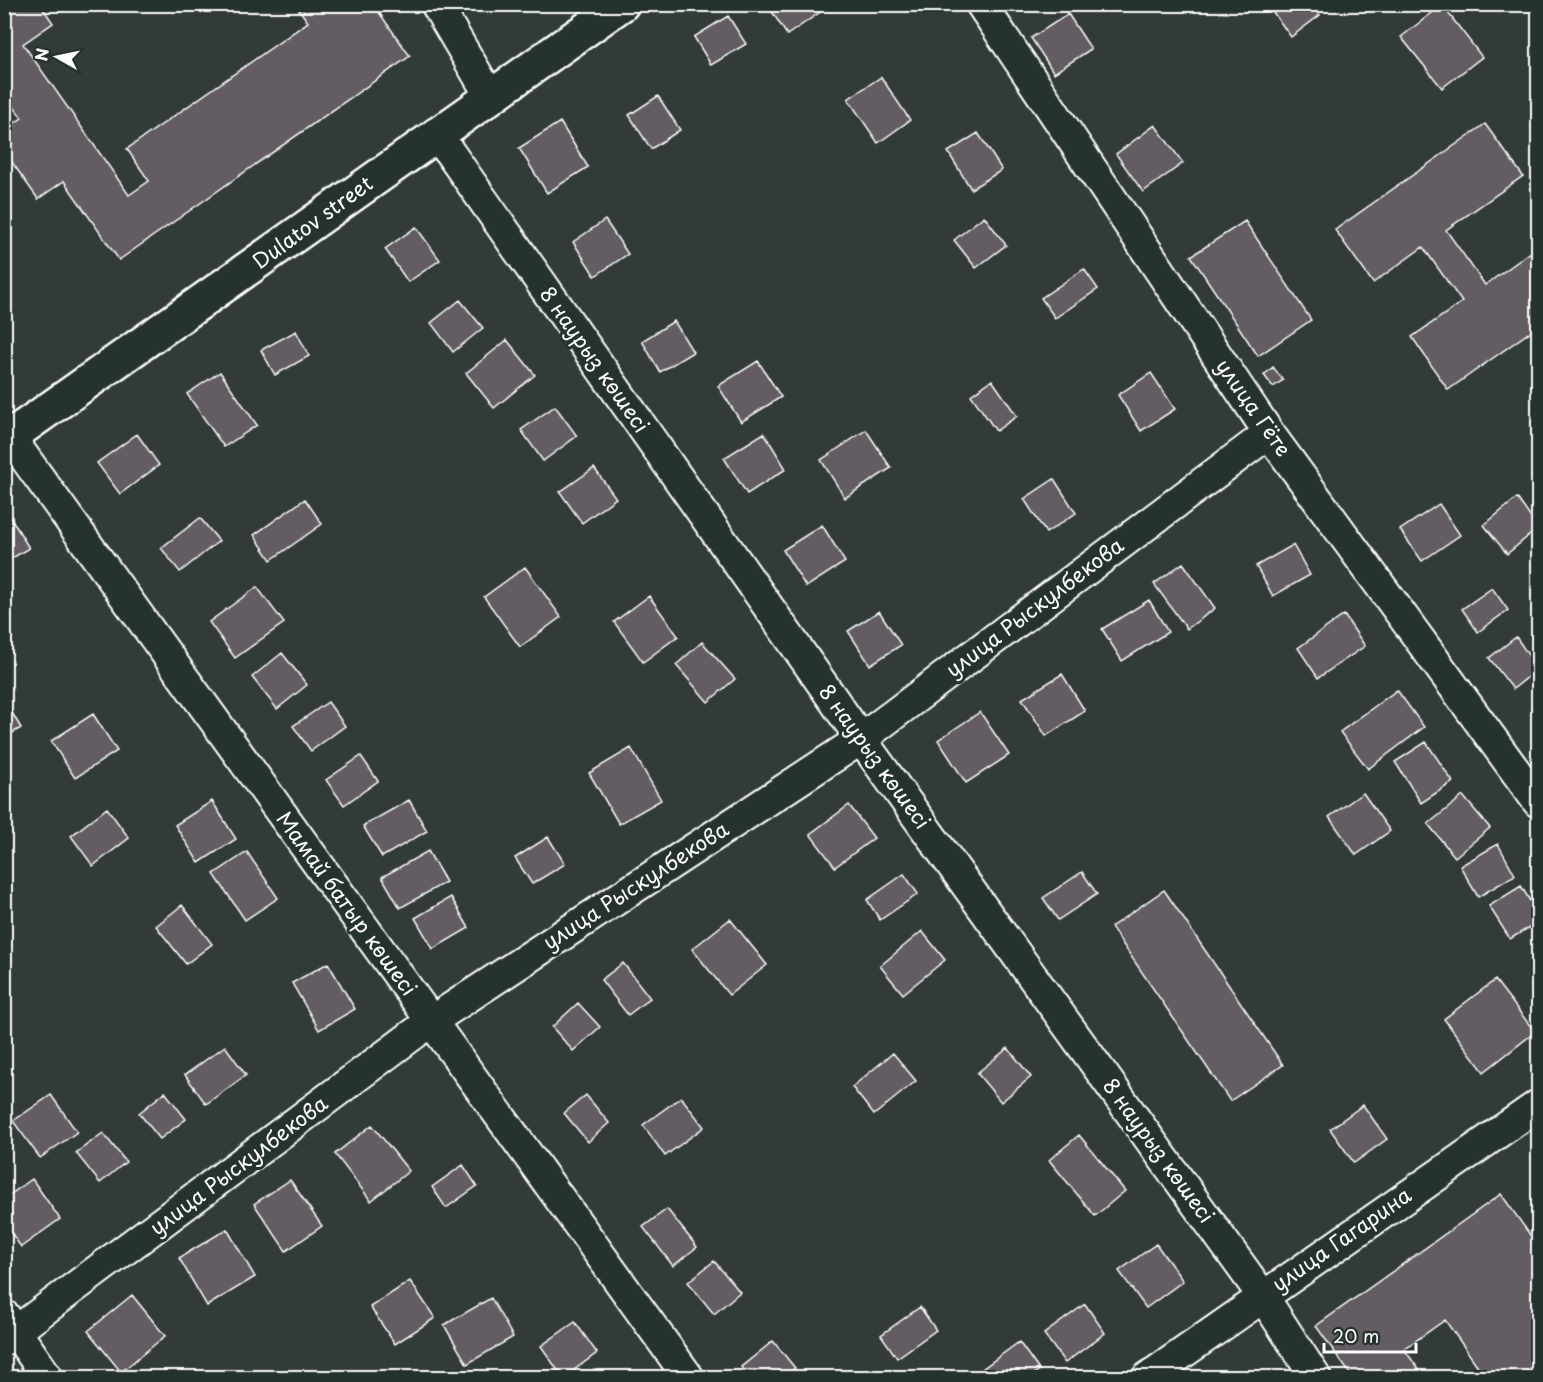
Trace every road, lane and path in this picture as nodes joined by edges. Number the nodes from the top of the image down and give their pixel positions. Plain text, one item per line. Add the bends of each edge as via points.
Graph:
1 (436, 4) edge
2 (622, 4) edge
3 (981, 4) edge
4 (490, 96) junction
5 (436, 134) junction
6 (1269, 433) junction
7 (6, 436) edge
8 (861, 739) junction
9 (1539, 802) edge
10 (430, 1022) junction
11 (1539, 1105) edge
12 (1262, 1295) junction
13 (8, 1329) edge
14 (48, 1377) edge
15 (689, 1377) edge
16 (1148, 1377) edge
17 (1316, 1377) edge

1 - 4 street
2 - 4 street, Dulatov street
3 - 6 street, улица Гёте
4 - 5 street, Dulatov street
5 - 7 street, Dulatov street
5 - 8 street, 8 наурыз көшесі
6 - 8 street, улица Рыскулбекова
6 - 9 street, улица Гёте
7 - 10 street, Мамай батыр көшесі
8 - 10 street, улица Рыскулбекова
8 - 12 street, 8 наурыз көшесі
10 - 13 street, улица Рыскулбекова
10 - 15 street, Мамай батыр көшесі
11 - 12 street, улица Гагарина
12 - 16 street, улица Гагарина
12 - 17 street, 8 наурыз көшесі
13 - 14 street

